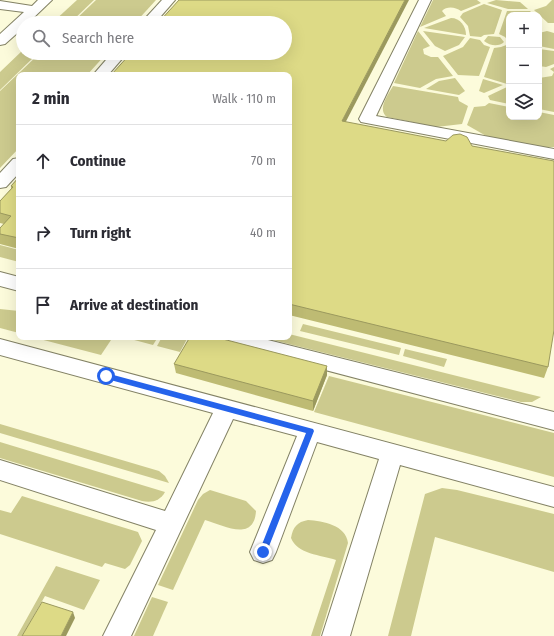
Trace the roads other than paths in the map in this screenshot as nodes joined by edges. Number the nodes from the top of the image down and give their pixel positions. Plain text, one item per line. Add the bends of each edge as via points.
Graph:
1 (46, 0) edge
2 (169, 0) edge
3 (425, 0) edge
4 (0, 5) edge
5 (34, 10) junction
6 (27, 16) edge
7 (154, 16) edge
8 (16, 26) edge
9 (0, 41) edge
10 (114, 60) edge
11 (103, 72) edge
12 (554, 154) edge
13 (16, 165) edge
14 (0, 183) edge
15 (0, 279) edge
16 (16, 283) edge
17 (238, 340) edge
18 (0, 347) edge
19 (227, 408) junction
20 (554, 421) edge
21 (310, 431) junction
22 (392, 453) junction
23 (0, 470) edge
24 (554, 497) edge
25 (171, 524) junction
26 (263, 552) dead end
27 (118, 636) edge
28 (336, 636) edge

1 - 5 street
2 - 7 street
3 - 12 street via 367,119
4 - 5 street
5 - 6 street
8 - 9 street
10 - 11 street
13 - 14 street
15 - 16 street
17 - 20 street
18 - 19 street
19 - 21 street
19 - 25 street
21 - 22 street
21 - 26 street
22 - 24 street
22 - 28 street
23 - 25 street
25 - 27 street

